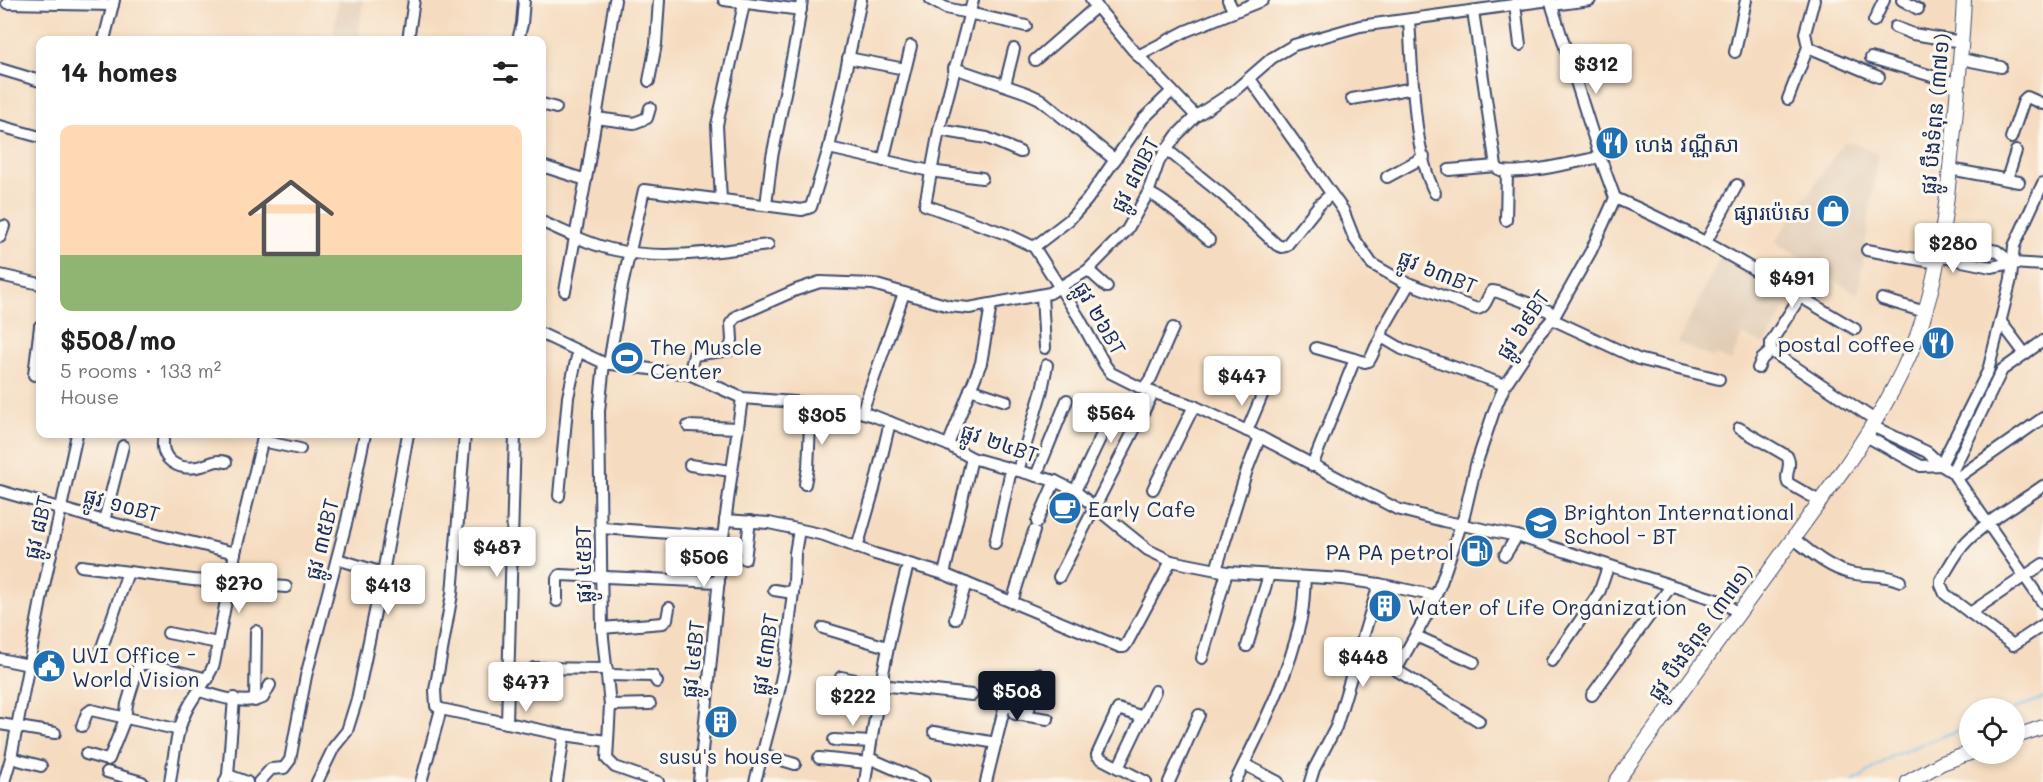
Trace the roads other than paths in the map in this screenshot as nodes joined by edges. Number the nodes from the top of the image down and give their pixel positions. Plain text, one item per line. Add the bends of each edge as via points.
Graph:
1 (414, 0) edge
2 (524, 0) edge
3 (615, 0) edge
4 (659, 0) edge
5 (724, 0) edge
6 (861, 0) edge
7 (931, 0) edge
8 (973, 0) edge
9 (1228, 0) edge
10 (1263, 0) edge
11 (1590, 0) edge
12 (1746, 0) edge
13 (1814, 0) edge
14 (1884, 0) edge
15 (1902, 0) edge
16 (1964, 0) edge
17 (113, 2) edge
18 (1551, 2) edge
19 (7, 3) dead end
20 (1094, 3) edge
21 (744, 4) junction
22 (1515, 4) junction
23 (801, 5) edge
24 (1918, 9) dead end
25 (1473, 11) junction
26 (1234, 12) junction
27 (970, 13) junction
28 (1409, 21) junction
29 (1874, 21) dead end
30 (1026, 26) dead end
31 (1895, 27) dead end
32 (105, 36) edge
33 (409, 36) edge
34 (519, 36) edge
35 (1962, 42) junction
36 (1520, 45) dead end
37 (911, 46) dead end
38 (1808, 47) junction
39 (1014, 49) dead end
40 (1735, 52) dead end
41 (1138, 56) junction
42 (848, 58) junction
43 (1871, 58) dead end
44 (1961, 59) junction
45 (1035, 60) dead end
46 (2001, 67) dead end
47 (954, 68) junction
48 (0, 69) edge
49 (905, 69) junction
50 (1878, 77) dead end
51 (1250, 79) junction
52 (36, 80) edge
53 (649, 81) dead end
54 (1959, 84) junction
55 (1005, 85) junction
56 (1414, 88) junction
57 (1172, 91) junction
58 (1352, 99) dead end
59 (1788, 99) dead end
60 (2043, 104) edge
61 (546, 106) edge
62 (556, 108) dead end
63 (650, 108) dead end
64 (1196, 116) junction
65 (596, 118) junction
66 (0, 126) edge
67 (939, 130) junction
68 (36, 136) edge
69 (2011, 138) dead end
70 (829, 148) junction
71 (1166, 149) junction
72 (2016, 151) dead end
73 (1020, 152) dead end
74 (1424, 157) junction
75 (1600, 157) junction
76 (1115, 160) junction
77 (883, 161) junction
78 (1496, 166) junction
79 (546, 167) edge
80 (1950, 169) junction
81 (1449, 170) dead end
82 (930, 171) junction
83 (1508, 172) junction
84 (1388, 177) dead end
85 (982, 178) dead end
86 (2007, 179) junction
87 (586, 180) junction
88 (2019, 182) dead end
89 (2043, 183) edge
90 (1737, 185) dead end
91 (1435, 193) dead end
92 (1148, 194) junction
93 (1331, 194) junction
94 (1615, 198) junction
95 (722, 200) junction
96 (765, 205) junction
97 (1506, 220) dead end
98 (546, 224) edge
99 (576, 236) junction
100 (1209, 240) dead end
101 (1941, 241) junction
102 (1706, 242) junction
103 (768, 245) dead end
104 (1034, 247) junction
105 (1867, 250) dead end
106 (630, 253) junction
107 (1937, 260) junction
108 (2012, 263) junction
109 (2043, 265) edge
110 (1088, 270) junction
111 (1, 277) edge
112 (36, 283) edge
113 (1409, 284) junction
114 (1061, 287) junction
115 (1107, 287) dead end
116 (565, 291) dead end
117 (904, 292) junction
118 (1042, 295) junction
119 (1800, 297) junction
120 (1882, 299) dead end
121 (991, 305) junction
122 (1925, 312) junction
123 (1554, 317) junction
124 (2001, 322) junction
125 (1173, 328) dead end
126 (1855, 329) dead end
127 (546, 336) edge
128 (1381, 339) junction
129 (2043, 341) edge
130 (1045, 348) dead end
131 (1316, 348) dead end
132 (1771, 351) junction
133 (578, 352) junction
134 (2025, 354) junction
135 (36, 359) edge
136 (1355, 359) junction
137 (607, 364) junction
138 (1047, 364) dead end
139 (1758, 368) dead end
140 (689, 374) junction
141 (34, 375) dead end
142 (1719, 379) dead end
143 (1505, 385) junction
144 (970, 389) junction
145 (1148, 391) junction
146 (1263, 393) dead end
147 (742, 398) junction
148 (1068, 400) dead end
149 (1006, 401) dead end
150 (811, 404) junction
151 (1194, 406) junction
152 (862, 412) junction
153 (2043, 418) edge
154 (890, 422) junction
155 (688, 426) dead end
156 (1871, 427) junction
157 (737, 428) junction
158 (1739, 428) dead end
159 (1104, 430) dead end
160 (1247, 431) junction
161 (1260, 437) junction
162 (76, 438) edge
163 (164, 438) edge
164 (263, 438) edge
165 (266, 438) edge
166 (364, 438) edge
167 (407, 438) edge
168 (465, 438) edge
169 (515, 438) edge
170 (948, 445) junction
171 (123, 446) dead end
172 (300, 449) dead end
173 (972, 458) junction
174 (226, 462) dead end
175 (690, 465) dead end
176 (1941, 465) junction
177 (1312, 466) junction
178 (1015, 470) junction
179 (731, 471) junction
180 (1955, 475) junction
181 (1036, 476) junction
182 (1055, 482) junction
183 (805, 484) dead end
184 (2043, 486) edge
185 (1153, 489) dead end
186 (0, 491) edge
187 (1075, 491) junction
188 (559, 496) dead end
189 (1821, 502) junction
190 (62, 508) junction
191 (1095, 508) junction
192 (104, 520) junction
193 (725, 520) junction
194 (750, 521) junction
195 (1989, 523) junction
196 (1462, 524) junction
197 (602, 528) junction
198 (799, 530) junction
199 (1517, 536) junction
200 (723, 537) junction
201 (1794, 539) junction
202 (995, 543) dead end
203 (747, 544) junction
204 (733, 546) dead end
205 (857, 548) junction
206 (235, 553) junction
207 (1505, 555) dead end
208 (337, 559) junction
209 (745, 559) dead end
210 (1170, 561) junction
211 (908, 564) junction
212 (2043, 564) edge
213 (81, 566) dead end
214 (1608, 567) junction
215 (1221, 571) junction
216 (128, 572) junction
217 (383, 573) junction
218 (944, 574) junction
219 (1269, 575) junction
220 (2025, 576) junction
221 (601, 577) junction
222 (1059, 577) dead end
223 (1305, 577) junction
224 (1900, 581) dead end
225 (719, 582) junction
226 (230, 583) junction
227 (966, 583) junction
228 (1379, 584) junction
229 (1671, 586) junction
230 (286, 587) dead end
231 (774, 590) dead end
232 (793, 593) junction
233 (1436, 597) junction
234 (557, 601) dead end
235 (1012, 602) junction
236 (2043, 603) edge
237 (669, 608) dead end
238 (1738, 613) junction
239 (1970, 613) junction
240 (955, 619) dead end
241 (2043, 625) edge
242 (602, 628) junction
243 (823, 628) dead end
244 (256, 631) dead end
245 (2043, 632) edge
246 (168, 633) dead end
247 (1416, 636) junction
248 (2023, 638) junction
249 (218, 643) junction
250 (1247, 646) dead end
251 (887, 647) junction
252 (99, 656) dead end
253 (1202, 658) dead end
254 (0, 659) edge
255 (1552, 661) dead end
256 (1474, 662) dead end
257 (29, 665) junction
258 (534, 668) dead end
259 (607, 672) junction
260 (1038, 674) dead end
261 (841, 677) dead end
262 (208, 679) junction
263 (657, 682) dead end
264 (270, 685) dead end
265 (880, 685) junction
266 (200, 691) junction
267 (1155, 691) dead end
268 (972, 694) dead end
269 (1592, 695) dead end
270 (234, 698) junction
271 (255, 701) junction
272 (650, 704) dead end
273 (610, 705) junction
274 (441, 709) junction
275 (1003, 712) junction
276 (1199, 715) dead end
277 (1143, 717) junction
278 (125, 719) junction
279 (1048, 719) dead end
280 (1479, 721) dead end
281 (507, 723) junction
282 (0, 724) edge
283 (82, 726) dead end
284 (2043, 727) edge
285 (16, 728) junction
286 (180, 730) junction
287 (934, 732) dead end
288 (55, 733) dead end
289 (2025, 733) edge
290 (564, 735) junction
291 (834, 740) dead end
292 (607, 741) junction
293 (871, 742) junction
294 (996, 743) junction
295 (86, 754) dead end
296 (762, 754) junction
297 (1959, 757) edge
298 (11, 758) junction
299 (819, 758) dead end
300 (868, 760) junction
301 (795, 764) dead end
302 (1244, 764) junction
303 (41, 766) dead end
304 (1118, 768) junction
305 (107, 772) dead end
306 (226, 779) edge
307 (4, 782) edge
308 (142, 782) edge
309 (170, 782) edge
310 (246, 782) edge
311 (259, 782) edge
312 (317, 782) edge
313 (421, 782) edge
314 (557, 782) edge
315 (658, 782) edge
316 (699, 782) edge
317 (755, 782) edge
318 (865, 782) edge
319 (924, 782) edge
320 (986, 782) edge
321 (1146, 782) edge
322 (1169, 782) edge
323 (1235, 782) edge
324 (1278, 782) edge
325 (1310, 782) edge
326 (1616, 782) edge
327 (1908, 782) edge

1 - 33 street
2 - 34 street
3 - 65 street
4 - 53 street
5 - 21 street
6 - 42 street
7 - 27 street
8 - 27 street
9 - 26 street
10 - 26 street
11 - 18 street, ផ្លូវ ៨៧BT
12 - 40 street
13 - 38 street via 1805,33
14 - 29 street
15 - 24 street
16 - 35 main road, ផ្លូវ បឹងទំពុន (៣៧១)
17 - 19 street
17 - 32 street
18 - 22 street, ផ្លូវ ៨៧BT
18 - 75 street
20 - 41 street
20 - 45 street
21 - 23 street
21 - 95 street via 717,125
22 - 25 street, ផ្លូវ ៨៧BT
22 - 36 street
23 - 96 street
25 - 28 street, ផ្លូវ ៨៧BT
25 - 78 street
26 - 41 street
27 - 30 street
27 - 47 street
28 - 51 street, ផ្លូវ ៨៧BT via 1360,26 1294,45 1272,58
28 - 56 street
31 - 35 street
35 - 44 main road, ផ្លូវ បឹងទំពុន (៣៧១)
37 - 49 street
38 - 50 street
38 - 59 street
39 - 55 street
41 - 57 street
42 - 49 street
42 - 70 street
43 - 54 street
44 - 46 street
44 - 54 main road, ផ្លូវ បឹងទំពុន (៣៧១)
47 - 55 street
47 - 67 street
48 - 52 street
49 - 77 street
51 - 64 street, ផ្លូវ ៨៧BT
51 - 93 street, ផ្លូវ ៦៣BT
54 - 80 main road, ផ្លូវ បឹងទំពុន (៣៧១)
55 - 76 street via 1040,99
56 - 58 street
56 - 74 street
57 - 64 street
57 - 76 street via 1143,119
60 - 69 street via 2032,98 2024,100
61 - 62 street
63 - 65 street via 647,117 634,123
64 - 71 street, ផ្លូវ ៨៧BT
65 - 87 street
66 - 68 street
67 - 73 street via 987,138
67 - 82 street
70 - 77 street
70 - 96 street via 808,209
71 - 92 street, ផ្លូវ ៨៧BT
71 - 93 street via 1282,247
72 - 86 street
74 - 84 street
74 - 91 street
75 - 83 street
75 - 94 street
76 - 104 street via 1087,200
77 - 82 street
78 - 81 street
78 - 83 street
79 - 87 street
80 - 86 street
80 - 101 main road, ផ្លូវ បឹងទំពុន (៣៧១)
82 - 85 street
82 - 104 street via 926,205
83 - 97 street
86 - 88 street
87 - 99 street
89 - 108 street via 2014,246
90 - 102 street
92 - 100 street
92 - 110 street, ផ្លូវ ៨៧BT via 1127,230
93 - 113 street, ផ្លូវ ៦៣BT via 1367,258
94 - 102 street
94 - 123 street, ផ្លូវ ៦៩BT
95 - 96 street
95 - 106 street, ផ្លូវ ៤៥BT via 644,190
98 - 99 street
99 - 106 street
99 - 116 street
101 - 107 main road, ផ្លូវ បឹងទំពុន (៣៧១)
101 - 108 street via 1997,251
102 - 119 street
103 - 106 street via 692,255
104 - 114 street, ផ្លូវ ២៦BT
105 - 107 street
106 - 137 street, ផ្លូវ ៤៥BT
107 - 108 street via 1991,267
107 - 122 main road, ផ្លូវ បឹងទំពុន (៣៧១)
108 - 109 street
108 - 124 street
110 - 114 street, ផ្លូវ ៨៧BT
110 - 115 street
111 - 112 street
113 - 123 street, ផ្លូវ ៦៣BT via 1477,309 1485,305 1492,291 1498,292 1549,311
113 - 128 street
114 - 118 street, ផ្លូវ ៨៧BT
114 - 145 street, ផ្លូវ ២៦BT via 1111,373
117 - 121 street, ផ្លូវ ៨៧BT via 949,306
117 - 140 street, ផ្លូវ ៨៧BT via 840,281 820,282 796,290 736,316 731,323 730,350 694,355
117 - 152 street
118 - 121 street, ផ្លូវ ៨៧BT
118 - 130 street
119 - 126 street
119 - 132 street via 1771,342
120 - 122 street
121 - 144 street via 981,363
122 - 156 main road, ផ្លូវ បឹងទំពុន (៣៧១) via 1905,366
123 - 142 street, ផ្លូវ ៦៣BT via 1579,333 1638,359
123 - 143 street, ផ្លូវ ៦៩BT
124 - 134 street
124 - 176 street via 1988,371
125 - 145 street
127 - 133 street, ផ្លូវ ២៤BT
128 - 136 street via 1369,361
128 - 143 street
129 - 134 street
131 - 136 street
132 - 139 street
132 - 156 street
133 - 137 street, ផ្លូវ ២៤BT
133 - 188 street via 568,397
134 - 180 street via 2002,370
135 - 141 street
136 - 177 street
137 - 140 street, ផ្លូវ ២៤BT
137 - 197 street, ផ្លូវ ៤៥BT via 598,411
138 - 178 street
140 - 147 street, ផ្លូវ ២៤BT
143 - 196 street, ផ្លូវ ៦៩BT via 1476,465
144 - 149 street
144 - 170 street
145 - 151 street, ផ្លូវ ២៦BT
145 - 191 street
146 - 160 street
147 - 150 street, ផ្លូវ ២៤BT
147 - 157 street, ផ្លូវ ៤៩BT
148 - 181 street
150 - 152 street, ផ្លូវ ២៤BT
150 - 183 street
151 - 160 street, ផ្លូវ ២៦BT
151 - 185 street
152 - 154 street, ផ្លូវ ២៤BT
153 - 180 street
154 - 170 street, ផ្លូវ ២៤BT
154 - 205 street
155 - 157 street
156 - 176 street via 1921,466
156 - 189 main road, ផ្លូវ បឹងទំពុន (៣៧១)
157 - 179 street, ផ្លូវ ៤៩BT
158 - 189 street via 1787,456 1788,483
159 - 187 street
160 - 161 street, ផ្លូវ ២៦BT
161 - 177 street, ផ្លូវ ២៦BT
161 - 215 street via 1247,470
162 - 190 street, ផ្លូវ ៨BT
163 - 174 street via 170,463 189,467 213,460
164 - 206 street
165 - 172 street
166 - 208 street, ផ្លូវ ៣៥BT
167 - 217 street
168 - 274 street via 450,613 435,690 436,706
169 - 281 street
170 - 173 street, ផ្លូវ ២៤BT
171 - 192 street
173 - 178 street, ផ្លូវ ២៤BT
173 - 218 street
175 - 179 street
176 - 180 street
177 - 196 street, ផ្លូវ ២៦BT via 1397,509
178 - 181 street, ផ្លូវ ២៤BT
178 - 202 street
179 - 193 street, ផ្លូវ ៤៩BT
180 - 195 street
181 - 182 street, ផ្លូវ ២៤BT
182 - 187 street, ផ្លូវ ២៤BT
182 - 235 street via 1035,526
184 - 195 street
186 - 190 street, ផ្លូវ ១០BT
187 - 191 street, ផ្លូវ ២៤BT
189 - 201 main road, ផ្លូវ បឹងទំពុន (៣៧១)
190 - 192 street, ផ្លូវ ១០BT
190 - 257 street, ផ្លូវ ៨BT
191 - 210 street, ផ្លូវ ២៤BT via 1148,550
191 - 222 street
192 - 206 street, ផ្លូវ ១០BT
193 - 194 street
193 - 200 street, ផ្លូវ ៤៩BT
194 - 198 street
194 - 203 street
195 - 220 street
195 - 239 street via 1967,541 1941,580 1945,594
196 - 199 street, ផ្លូវ ២៦BT
196 - 233 street, ផ្លូវ ៦៩BT
197 - 200 street
197 - 221 street, ផ្លូវ ៤៥BT
198 - 205 street
198 - 232 street, ផ្លូវ ៥៣BT
199 - 207 street
199 - 214 street, ផ្លូវ ២៦BT
200 - 225 street, ផ្លូវ ៤៩BT
201 - 224 street via 1834,568 1852,574 1886,575
201 - 238 main road, ផ្លូវ បឹងទំពុន (៣៧១)
203 - 204 street
203 - 209 street
205 - 211 street
206 - 226 street
208 - 217 street
208 - 311 street, ផ្លូវ ៣៥BT via 306,676 290,760 284,768 271,770
210 - 215 street, ផ្លូវ ២៤BT
210 - 235 street via 1124,647
211 - 218 street
211 - 251 street
212 - 220 street
213 - 216 street
214 - 229 street, ផ្លូវ ២៦BT
214 - 255 street via 1599,593
215 - 219 street, ផ្លូវ ២៤BT
215 - 253 street
216 - 226 street
216 - 252 street
217 - 312 street via 352,718
218 - 227 street
219 - 223 street, ផ្លូវ ២៤BT
219 - 250 street
220 - 236 street
220 - 239 street
221 - 225 street
221 - 234 street via 558,576
221 - 242 street, ផ្លូវ ៤៥BT
223 - 228 street, ផ្លូវ ២៤BT
223 - 302 street via 1293,647
225 - 316 street, ផ្លូវ ៤៩BT
226 - 230 street
226 - 249 street
227 - 235 street
227 - 240 street
228 - 233 street, ផ្លូវ ២៤BT
228 - 325 street via 1336,727
229 - 238 street, ផ្លូវ ២៦BT via 1723,602
229 - 269 street
231 - 232 street
232 - 296 street, ផ្លូវ ៥៣BT via 785,662
233 - 247 street, ផ្លូវ ៦៩BT
237 - 242 street via 663,623
238 - 326 main road, ផ្លូវ បឹងទំពុន (៣៧១)
239 - 248 street via 2013,645
241 - 248 street
242 - 259 street, ផ្លូវ ៤៥BT
243 - 251 street
244 - 271 street
245 - 248 street
246 - 249 street
247 - 256 street
247 - 280 street, ផ្លូវ ៦៩BT via 1396,670
249 - 262 street
251 - 265 street
254 - 257 street
257 - 285 street, ផ្លូវ ៨BT
258 - 259 street
259 - 263 street via 653,676
259 - 273 street, ផ្លូវ ៤៥BT
260 - 275 street via 1029,709 1008,707
261 - 265 street
262 - 266 street
262 - 278 street via 139,664
264 - 271 street via 263,698
265 - 268 street
265 - 293 street
266 - 270 street
266 - 286 street via 189,705
267 - 277 street
270 - 271 street
270 - 306 street
272 - 273 street
273 - 292 street, ផ្លូវ ៤៥BT
274 - 281 street
274 - 313 street
275 - 279 street
275 - 294 street
276 - 322 street
277 - 304 street
277 - 304 street via 1122,708 1116,711 1097,755
278 - 283 street via 91,710
278 - 286 street
278 - 295 street via 109,759
281 - 290 street
282 - 285 street
284 - 289 main road
285 - 288 street
285 - 298 street, ផ្លូវ ៨BT
286 - 309 street
287 - 294 street
290 - 292 street
290 - 314 street
291 - 293 street
292 - 315 street, ផ្លូវ ៤៥BT via 610,764
293 - 300 street
294 - 320 street
296 - 301 street
296 - 317 street, ផ្លូវ ៥៣BT
297 - 327 main road
298 - 303 street
298 - 307 street, ផ្លូវ ៨BT
299 - 300 street
300 - 318 street
300 - 319 street
302 - 323 street
302 - 324 street
304 - 321 street
305 - 308 street
306 - 310 street

